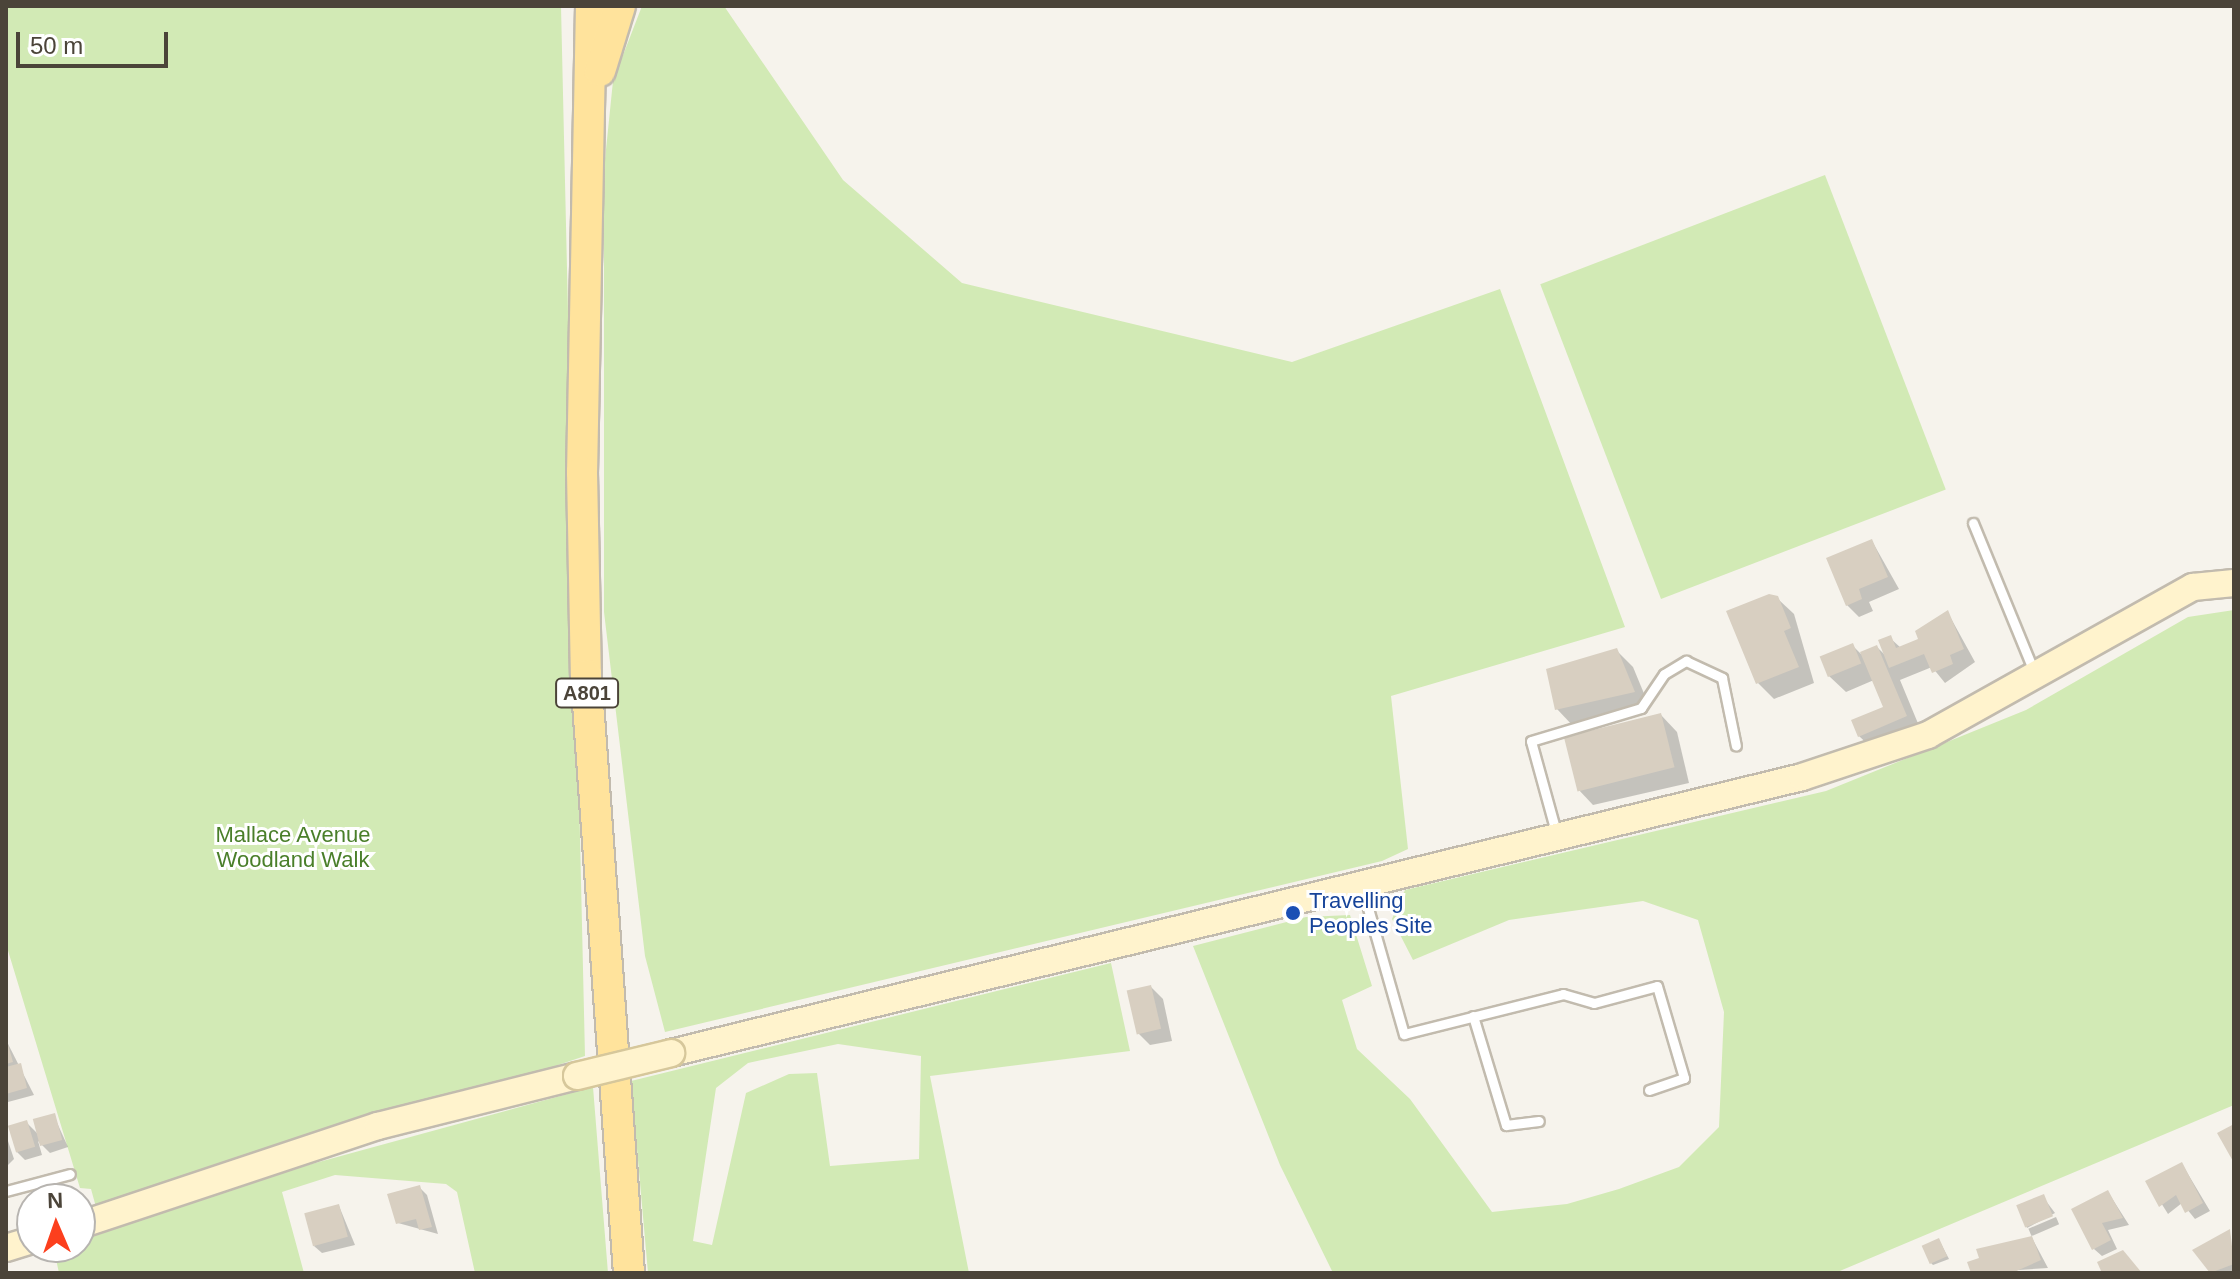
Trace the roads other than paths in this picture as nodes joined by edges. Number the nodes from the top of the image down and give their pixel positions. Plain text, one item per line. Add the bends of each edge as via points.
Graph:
1 (591, 6) edge
2 (620, 6) edge
3 (588, 111) junction
4 (1973, 523) dead end
5 (2234, 583) edge
6 (2036, 675) junction
7 (1736, 746) dead end
8 (1556, 832) junction
9 (1361, 884) junction
10 (1473, 1016) junction
11 (1649, 1090) dead end
12 (1539, 1121) dead end
13 (70, 1174) dead end
14 (6, 1191) edge
15 (96, 1220) edge
16 (629, 1273) edge

1 - 3 main road, A801
2 - 3 main road, A801
3 - 16 main road, A801 via 586,675
4 - 6 lane
5 - 6 main road via 2193,587
6 - 8 main road via 1928,735 1802,777
7 - 8 lane via 1722,678 1686,661 1664,674 1641,708 1531,741
8 - 9 main road
9 - 10 lane via 1404,1034
9 - 15 main road, bridge via 378,1126
10 - 11 lane via 1563,994 1594,1003 1657,986 1684,1078
10 - 12 lane via 1506,1125
13 - 14 lane

